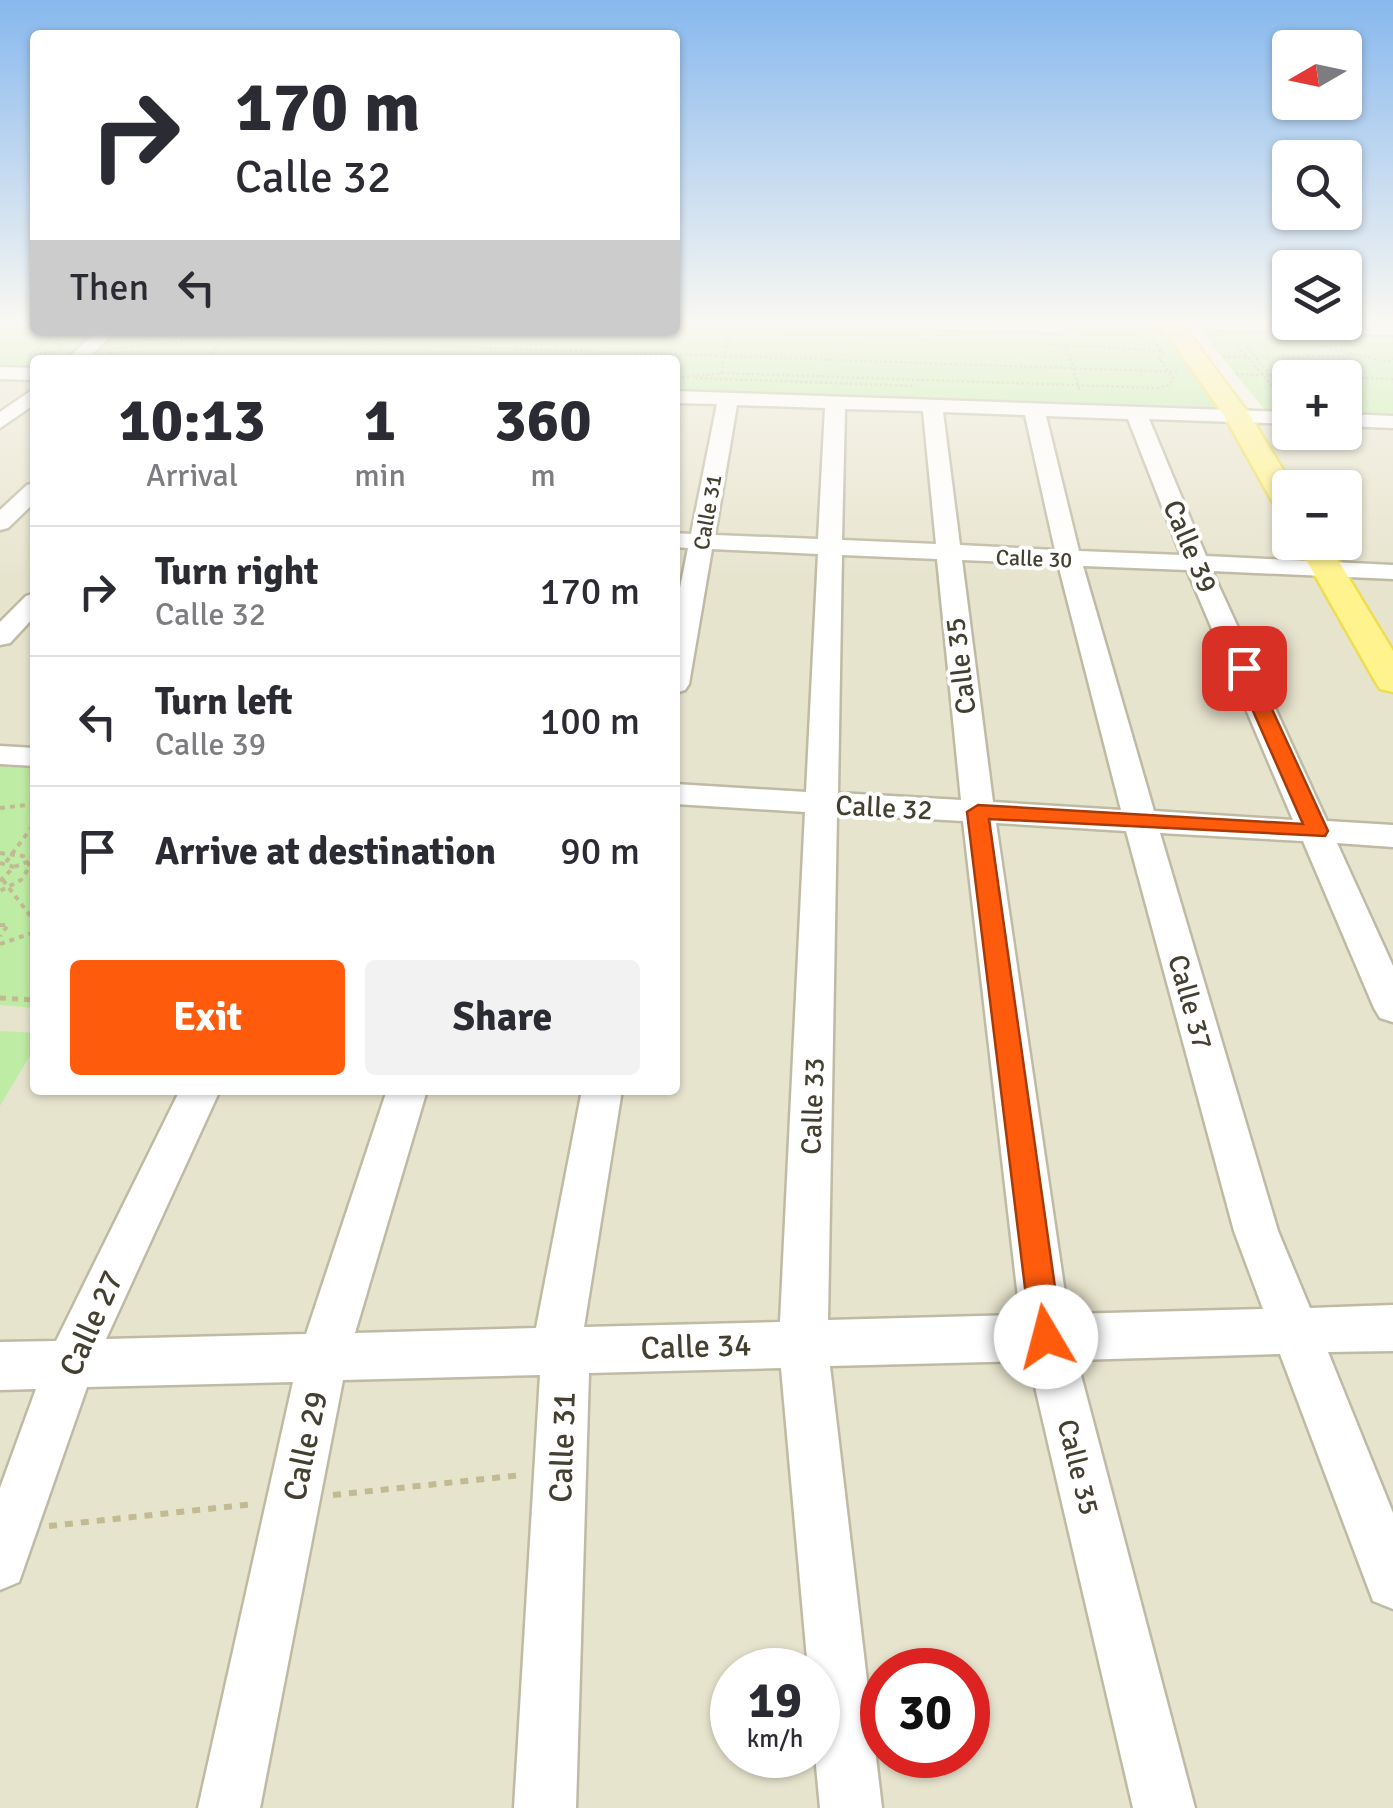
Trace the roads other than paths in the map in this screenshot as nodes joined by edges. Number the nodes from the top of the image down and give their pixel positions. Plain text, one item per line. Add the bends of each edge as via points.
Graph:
1 (726, 408) edge
2 (835, 408) edge
3 (918, 408) edge
4 (1018, 408) edge
5 (1240, 408) edge
6 (1034, 410) junction
7 (1136, 413) junction
8 (1249, 417) junction
9 (1272, 418) edge
10 (1362, 421) edge
11 (1393, 422) edge
12 (1273, 470) edge
13 (1290, 470) edge
14 (30, 496) edge
15 (12, 516) edge
16 (680, 540) edge
17 (702, 540) junction
18 (828, 549) junction
19 (947, 554) junction
20 (1069, 559) junction
21 (1272, 559) edge
22 (1335, 560) edge
23 (1336, 560) edge
24 (1348, 560) edge
25 (1196, 562) junction
26 (1393, 572) edge
27 (30, 606) edge
28 (1393, 630) edge
29 (0, 636) edge
30 (680, 657) edge
31 (1393, 680) edge
32 (0, 734) edge
33 (30, 736) edge
34 (0, 756) edge
35 (30, 758) edge
36 (680, 773) edge
37 (823, 792) junction
38 (680, 794) edge
39 (976, 800) junction
40 (1137, 810) junction
41 (1393, 812) edge
42 (1312, 819) junction
43 (1393, 836) edge
44 (1393, 1008) edge
45 (198, 1095) edge
46 (405, 1095) edge
47 (601, 1095) edge
48 (1393, 1328) edge
49 (1294, 1330) junction
50 (1046, 1337) junction
51 (803, 1344) junction
52 (560, 1350) junction
53 (324, 1357) junction
54 (70, 1364) junction
55 (0, 1366) edge
56 (0, 1563) edge
57 (1393, 1581) edge
58 (229, 1808) edge
59 (545, 1808) edge
60 (851, 1808) edge
61 (1164, 1808) edge

1 - 17 street, Calle 31
2 - 18 street, Calle 33
3 - 19 street, Calle 35
4 - 6 street
5 - 8 main road
6 - 7 street
6 - 20 street, Calle 37
7 - 8 street
7 - 25 street, Calle 39
8 - 9 street
8 - 12 main road
8 - 13 main road
10 - 11 street
14 - 15 street
16 - 17 street, Calle 30
17 - 18 street, Calle 30
17 - 30 street, Calle 31
18 - 19 street, Calle 30
18 - 37 street, Calle 33
19 - 20 street, Calle 30
19 - 39 street, Calle 35
20 - 25 street, Calle 30
20 - 40 street, Calle 37
21 - 25 street, Calle 30
22 - 31 main road
23 - 28 main road
24 - 26 street, Calle 30
25 - 42 street, Calle 39
27 - 29 street
32 - 33 street
34 - 35 street
36 - 37 street, Calle 32
37 - 38 street, Calle 32
37 - 39 street, Calle 32
37 - 51 street, Calle 33
39 - 40 street, Calle 32
39 - 50 street, Calle 35
40 - 42 street, Calle 32
40 - 49 street, Calle 37 via 1256,1231
41 - 42 street, Calle 32
42 - 43 street, Calle 32
42 - 44 street, Calle 39
45 - 54 street, Calle 27
46 - 53 street, Calle 29
47 - 52 street, Calle 31 via 559,1318
48 - 49 street, Calle 34
49 - 50 street, Calle 34
49 - 57 street, Calle 37
50 - 51 street, Calle 34
50 - 61 street, Calle 35
51 - 52 street, Calle 34
51 - 60 street, Calle 33
52 - 53 street, Calle 34
52 - 59 street, Calle 31 via 566,1384
53 - 54 street, Calle 34
53 - 58 street, Calle 29
54 - 55 street, Calle 34
54 - 56 street, Calle 27

